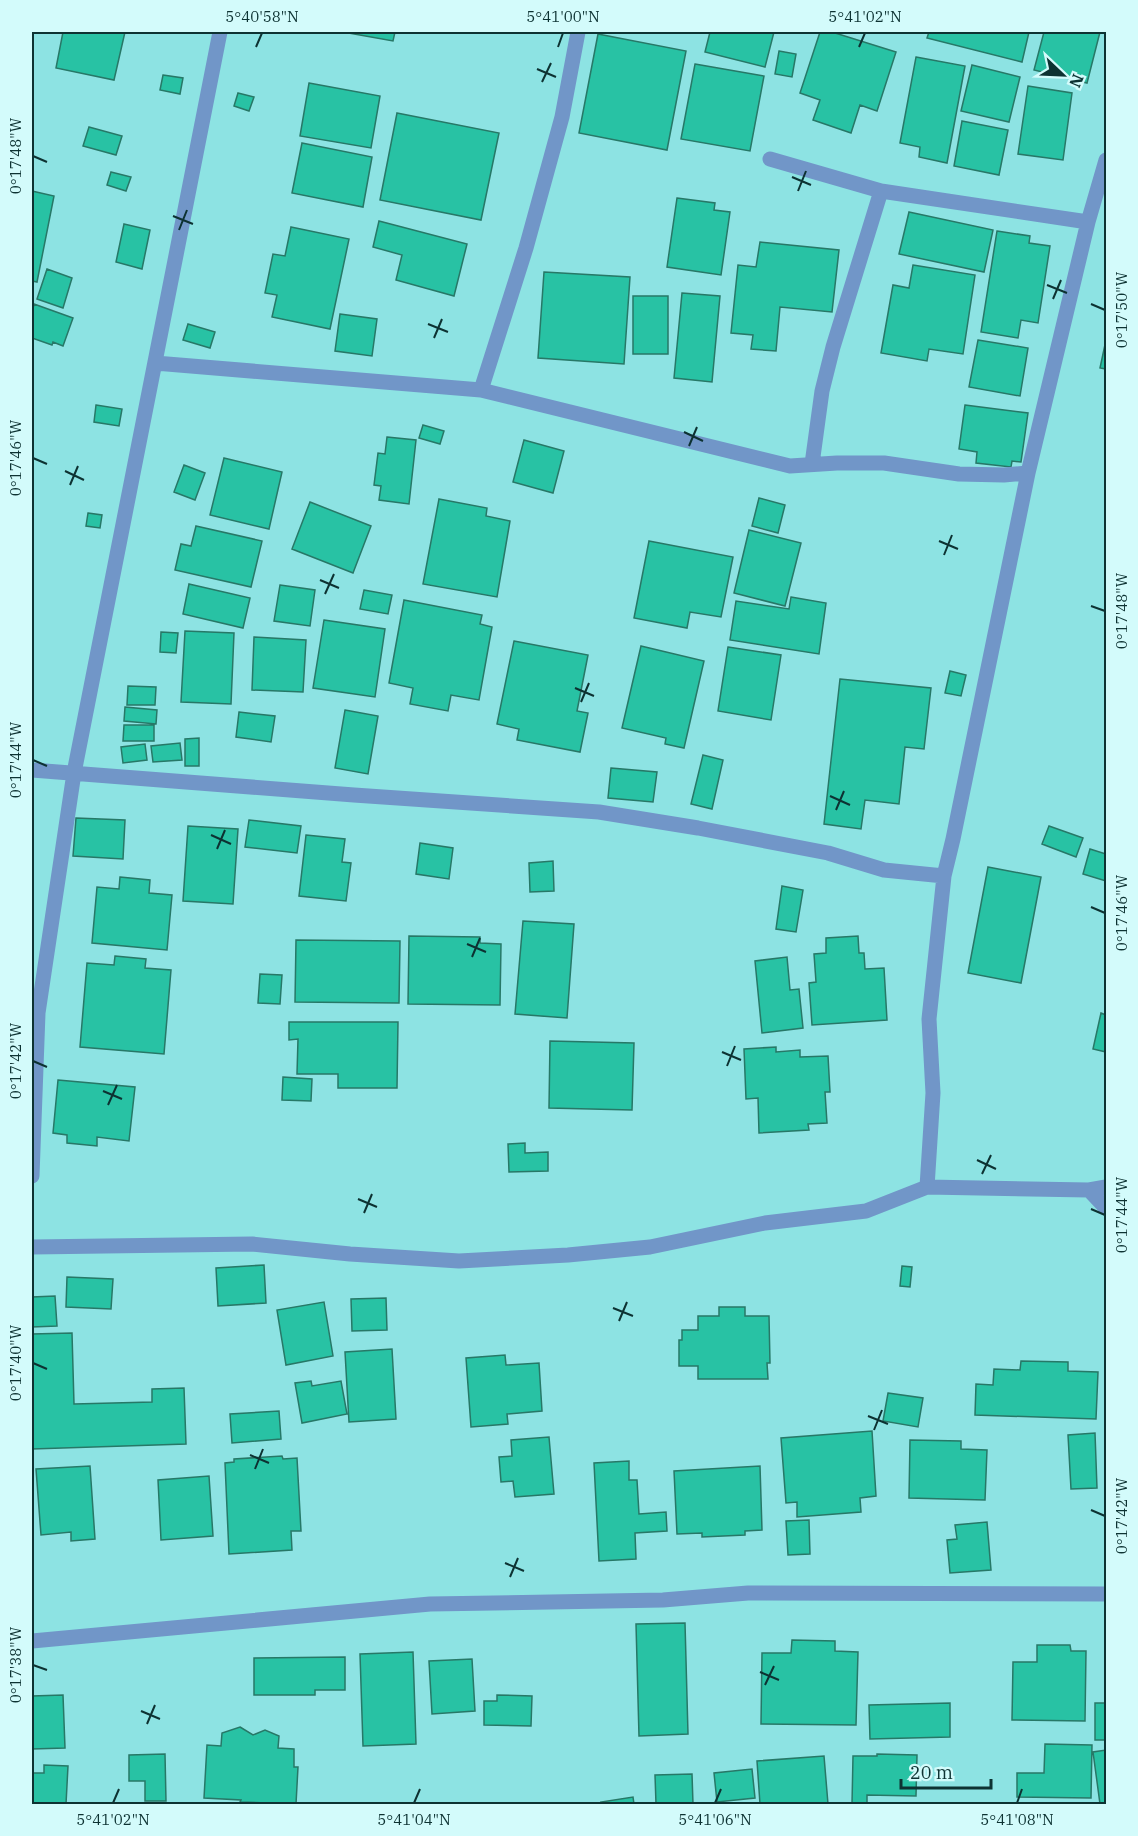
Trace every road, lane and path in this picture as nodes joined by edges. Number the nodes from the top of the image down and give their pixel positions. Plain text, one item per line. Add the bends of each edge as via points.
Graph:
1 (220, 32) edge
2 (578, 32) edge
3 (770, 159) dead end
4 (1107, 160) edge
5 (881, 191) junction
6 (1088, 222) junction
7 (155, 363) junction
8 (481, 390) junction
9 (812, 464) junction
10 (1028, 473) junction
11 (32, 770) edge
12 (74, 773) junction
13 (944, 876) junction
14 (32, 1176) edge
15 (927, 1186) junction
16 (1107, 1187) edge
17 (1089, 1190) junction
18 (1107, 1208) edge
19 (32, 1247) edge
20 (1107, 1594) edge
21 (32, 1641) edge

1 - 7 street
2 - 8 street via 562,117
3 - 5 street
4 - 6 street
5 - 6 street
5 - 9 street via 832,347
6 - 10 street
7 - 8 street
7 - 12 street
8 - 9 street via 790,466
9 - 10 street via 884,463 959,474
10 - 13 street
11 - 12 street
12 - 13 street via 599,812 828,853 884,870
12 - 14 street via 38,1013
13 - 15 street via 929,1019 933,1093
15 - 17 street
15 - 19 street via 866,1210 765,1223 650,1247 557,1256 459,1261 252,1245
16 - 17 street
17 - 18 street
20 - 21 street via 748,1593 663,1600 430,1604

